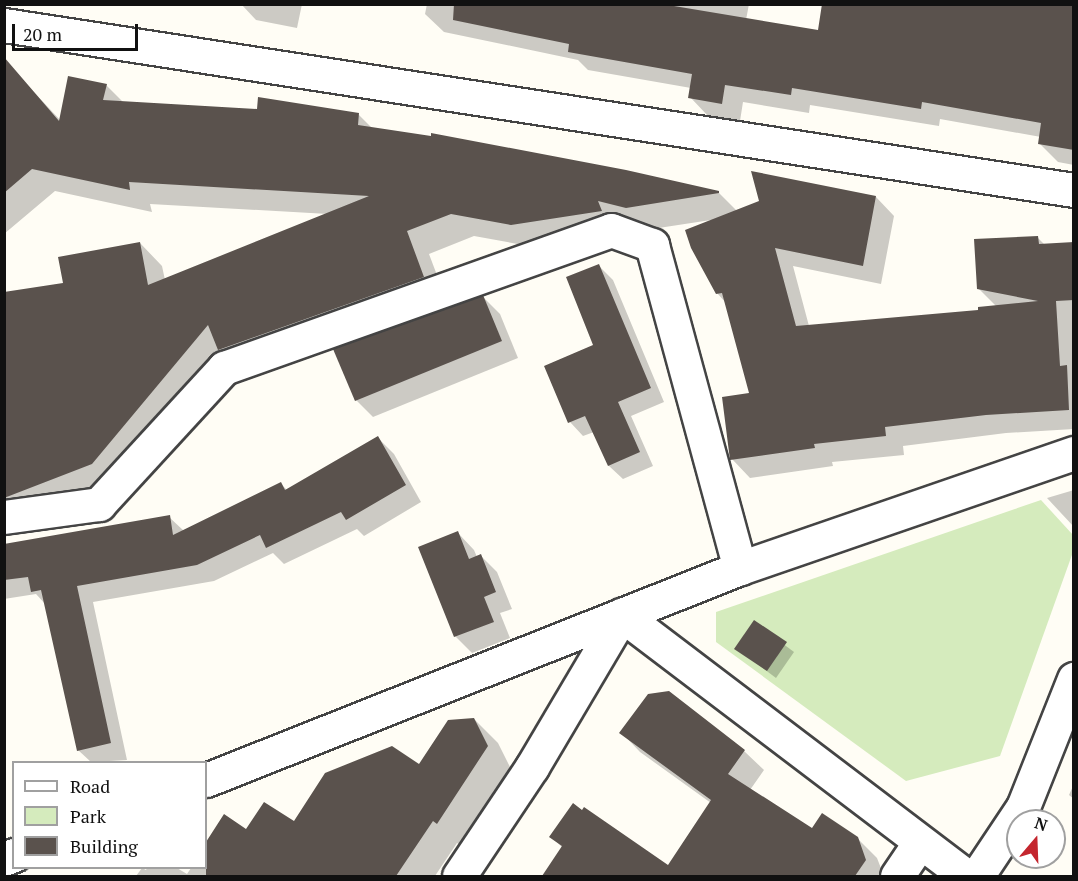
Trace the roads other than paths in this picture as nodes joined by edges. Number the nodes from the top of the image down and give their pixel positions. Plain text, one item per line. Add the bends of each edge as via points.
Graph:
1 (12, 23) edge
2 (1074, 190) edge
3 (1074, 453) edge
4 (4, 517) edge
5 (740, 568) junction
6 (622, 615) junction
7 (1074, 678) edge
8 (207, 780) edge
9 (920, 842) junction
10 (459, 876) edge
11 (897, 876) edge
12 (966, 876) edge
13 (977, 876) edge

1 - 2 street
3 - 5 street
4 - 5 street via 99,504 224,368 611,230 652,245
5 - 6 street
6 - 8 street
6 - 9 street
6 - 10 street via 532,767
7 - 13 street via 1023,807
9 - 11 street
9 - 12 street

